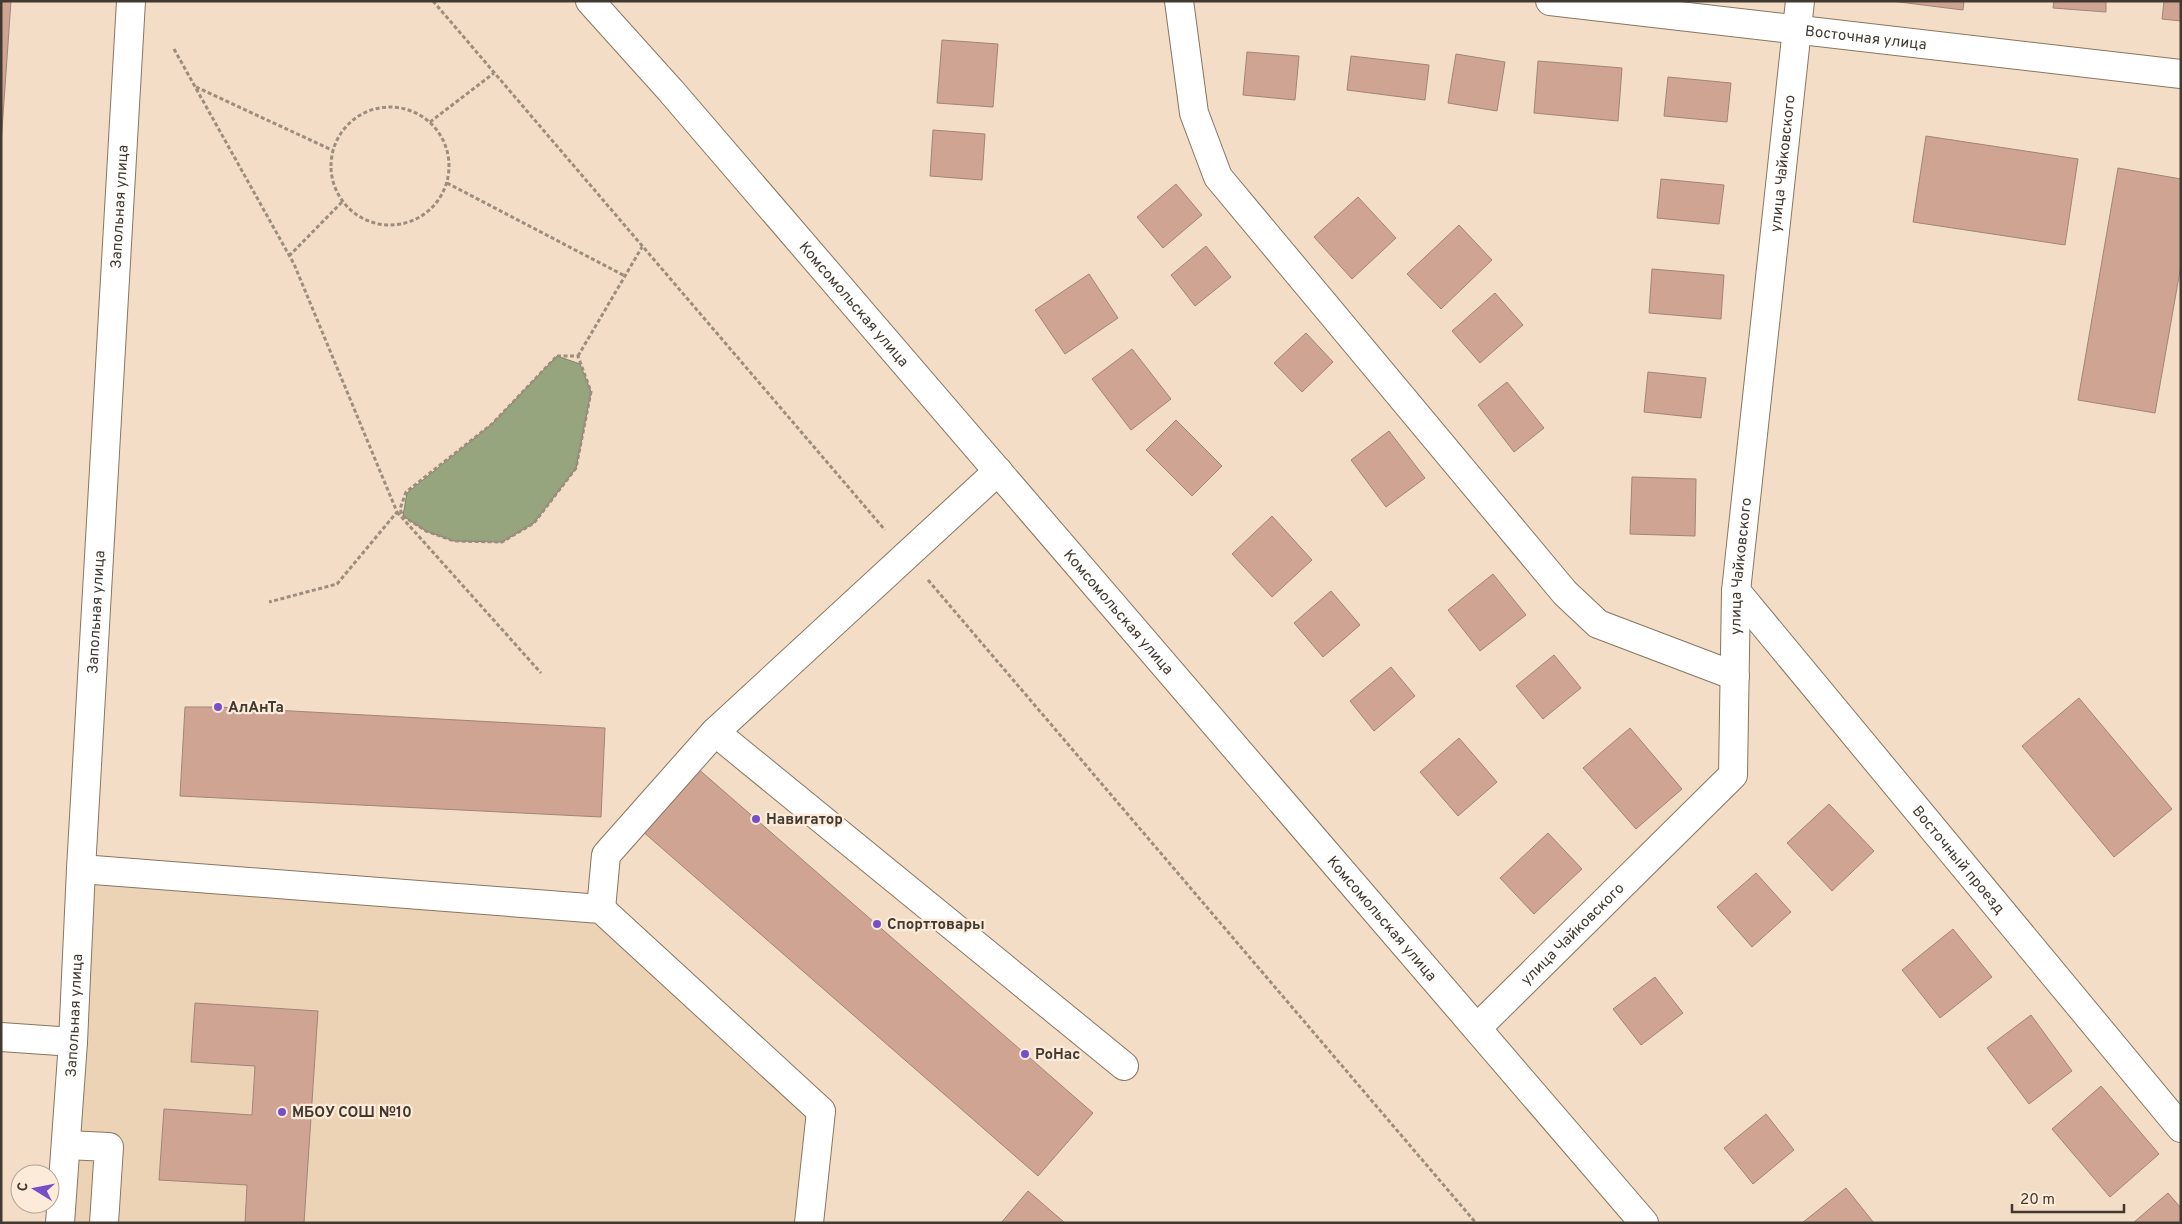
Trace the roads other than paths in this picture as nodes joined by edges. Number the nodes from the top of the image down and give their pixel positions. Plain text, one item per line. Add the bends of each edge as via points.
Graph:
1 (131, 1) edge
2 (590, 1) edge
3 (1179, 1) edge
4 (1550, 1) edge
5 (1800, 1) edge
6 (1798, 31) junction
7 (2181, 74) edge
8 (998, 470) junction
9 (1736, 591) junction
10 (1735, 676) junction
11 (715, 732) junction
12 (81, 869) junction
13 (601, 909) junction
14 (1477, 1028) junction
15 (1, 1037) edge
16 (73, 1042) junction
17 (1124, 1066) dead end
18 (2181, 1128) edge
19 (66, 1145) junction
20 (60, 1223) edge
21 (104, 1223) edge
22 (808, 1223) edge
23 (1644, 1223) edge

1 - 12 street, Запольная улица
2 - 8 street, Комсомольская улица
3 - 10 street via 1194,113 1218,178 1565,593 1598,624
4 - 6 street, Восточная улица
5 - 6 street, улица Чайковского
6 - 7 street, Восточная улица
6 - 9 street, улица Чайковского
8 - 11 street
8 - 14 street, Комсомольская улица
9 - 10 street, улица Чайковского
9 - 18 street, Восточный проезд
10 - 14 street, улица Чайковского via 1733,775
11 - 13 street via 606,855
11 - 17 street
12 - 13 street
12 - 16 street, Запольная улица
13 - 22 street via 821,1111
14 - 23 street, Комсомольская улица
15 - 16 street
16 - 19 street, Запольная улица
19 - 20 street, Запольная улица
19 - 21 street via 109,1146

